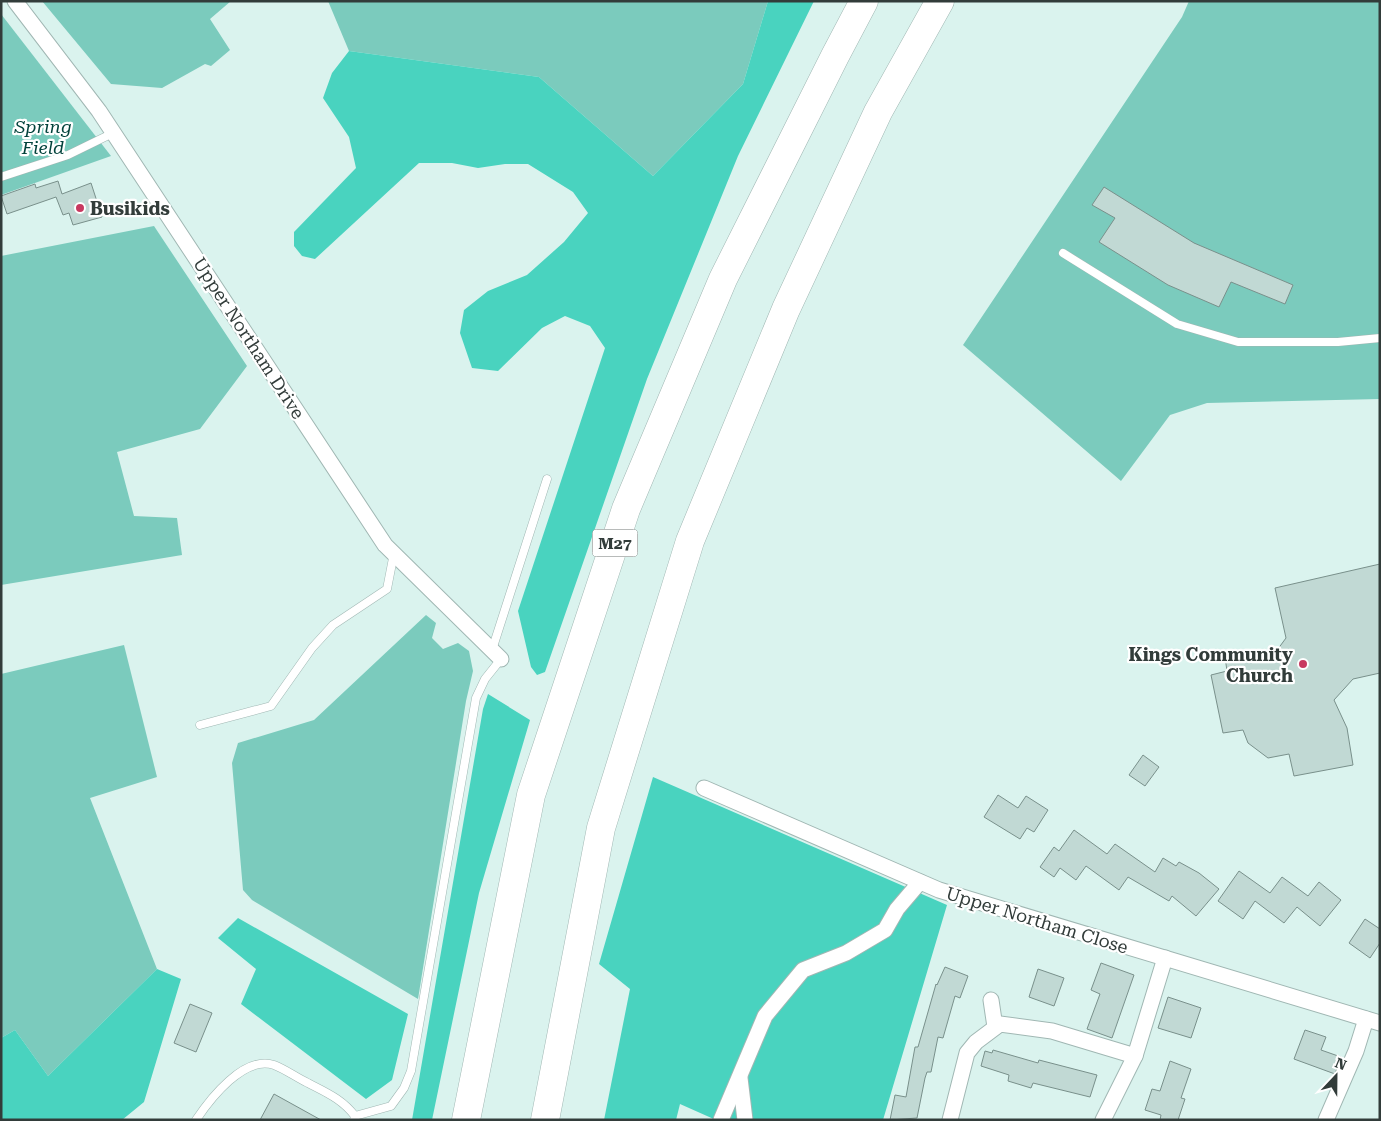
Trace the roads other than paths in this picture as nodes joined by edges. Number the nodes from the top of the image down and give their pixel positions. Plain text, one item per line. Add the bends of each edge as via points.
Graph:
1 (15, 1) edge
2 (858, 1) edge
3 (864, 1) edge
4 (940, 1) edge
5 (945, 1) edge
6 (922, 33) junction
7 (835, 56) junction
8 (113, 133) junction
9 (1, 177) edge
10 (1063, 253) dead end
11 (1380, 338) edge
12 (547, 479) dead end
13 (394, 553) junction
14 (496, 655) junction
15 (200, 725) dead end
16 (704, 788) dead end
17 (920, 882) junction
18 (1165, 958) junction
19 (991, 1000) dead end
20 (1373, 1021) edge
21 (995, 1027) junction
22 (1135, 1056) junction
23 (740, 1077) junction
24 (354, 1118) edge
25 (196, 1120) edge
26 (466, 1120) edge
27 (545, 1120) edge
28 (721, 1120) edge
29 (746, 1120) edge
30 (950, 1120) edge
31 (1103, 1120) edge
32 (1326, 1120) edge

1 - 8 street, Upper Northam Drive
2 - 7 highway, M27
3 - 7 highway, M27
4 - 6 highway
5 - 6 highway
6 - 27 highway via 878,112 786,309 690,541 601,828
7 - 26 highway, M27 via 723,279 626,509 531,795
8 - 9 lane via 68,155
8 - 13 street, Upper Northam Drive
10 - 11 lane via 1177,324 1238,342 1338,342
12 - 14 lane
13 - 14 street, Upper Northam Drive
13 - 15 lane via 387,589 333,625 312,648 271,706
14 - 24 lane via 476,698 411,1071 391,1106
16 - 17 street, Upper Northam Close
17 - 18 street, Upper Northam Close
17 - 23 street via 897,909 885,930 846,953 803,970 765,1016
18 - 20 street, Upper Northam Close
18 - 22 street
19 - 21 street
20 - 32 street
21 - 22 street via 1000,1024 1052,1031
21 - 30 street via 967,1053
22 - 31 street
23 - 28 street
23 - 29 street
24 - 25 lane via 345,1103 272,1065 256,1064 234,1077 208,1101

